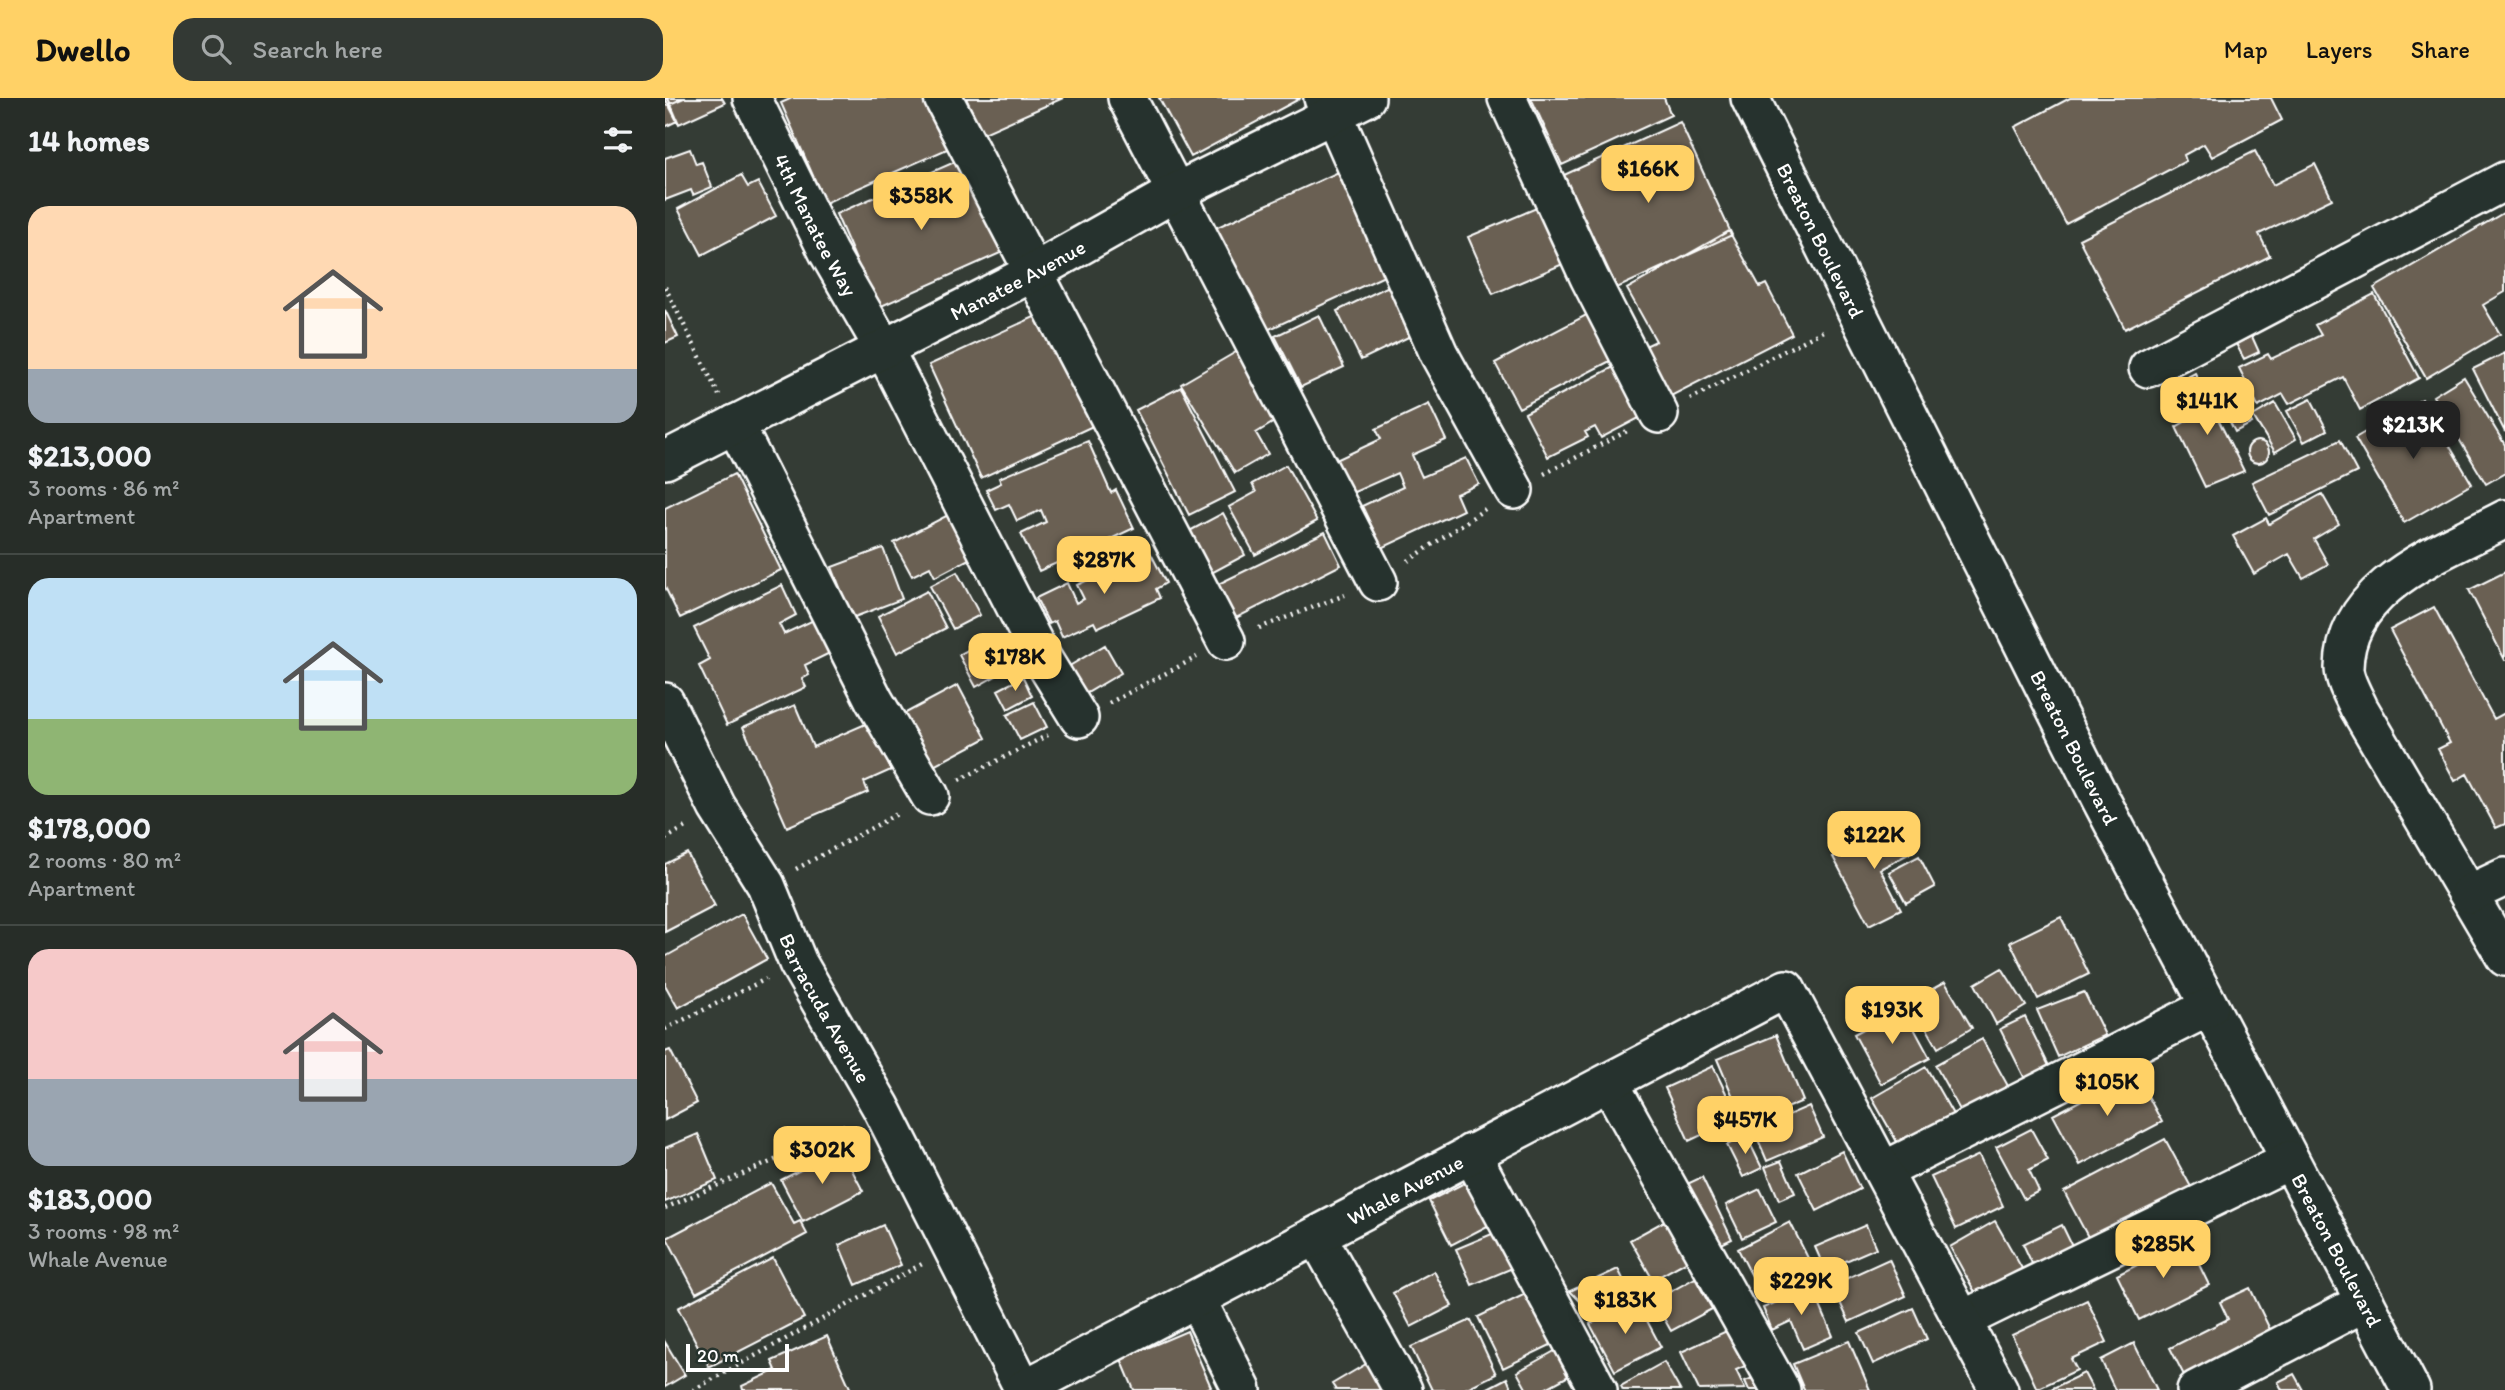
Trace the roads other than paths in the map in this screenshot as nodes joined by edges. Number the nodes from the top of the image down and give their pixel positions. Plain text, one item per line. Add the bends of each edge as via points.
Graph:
1 (752, 98) edge
2 (943, 98) edge
3 (1127, 98) edge
4 (1366, 98) edge
5 (1507, 98) edge
6 (1750, 98) edge
7 (1329, 106) edge
8 (2505, 181) edge
9 (1176, 192) junction
10 (1034, 272) junction
11 (884, 349) junction
12 (2148, 368) dead end
13 (1659, 414) road end
14 (735, 424) junction
15 (665, 460) edge
16 (1514, 490) road end
17 (2505, 519) edge
18 (1378, 582) road end
19 (1226, 641) road end
20 (665, 702) edge
21 (1079, 718) road end
22 (930, 796) road end
23 (2505, 877) edge
24 (2469, 894) junction
25 (2505, 957) edge
26 (2209, 1007) junction
27 (1610, 1084) junction
28 (1471, 1153) junction
29 (2290, 1160) junction
30 (1883, 1171) junction
31 (1318, 1238) junction
32 (1197, 1300) junction
33 (2365, 1303) junction
34 (1962, 1320) junction
35 (1024, 1390) edge
36 (1242, 1390) edge
37 (1403, 1390) edge
38 (1598, 1390) edge
39 (1781, 1390) edge
40 (1999, 1390) edge
41 (2196, 1390) edge
42 (2411, 1390) edge

1 - 11 street, 4th Manatee Way via 828,252
2 - 10 street
3 - 9 street
4 - 7 street, Manatee Avenue
5 - 13 street via 1588,277
6 - 26 street, Breaton Boulevard
7 - 9 street, Manatee Avenue
7 - 16 street via 1439,354
8 - 12 street
9 - 10 street, Manatee Avenue
9 - 18 street
10 - 11 street, Manatee Avenue
10 - 19 street
11 - 14 street, Manatee Avenue
11 - 21 street, 4th Manatee Way via 1039,653
14 - 15 street, Manatee Avenue
14 - 22 street via 874,699
17 - 24 street via 2398,576 2355,617 2344,669 2359,708
20 - 35 street, Barracuda Avenue via 717,807 767,886 798,963 881,1107
23 - 24 street
24 - 25 street
26 - 29 street, Breaton Boulevard
26 - 30 street
27 - 28 street, Whale Avenue
27 - 30 street, Whale Avenue via 1786,989
27 - 39 street
28 - 31 street, Whale Avenue
28 - 38 street
29 - 33 street, Breaton Boulevard
29 - 34 street
30 - 34 street
31 - 32 street, Whale Avenue
31 - 37 street
32 - 35 street, Whale Avenue
32 - 36 street
33 - 41 street
33 - 42 street, Breaton Boulevard
34 - 40 street

